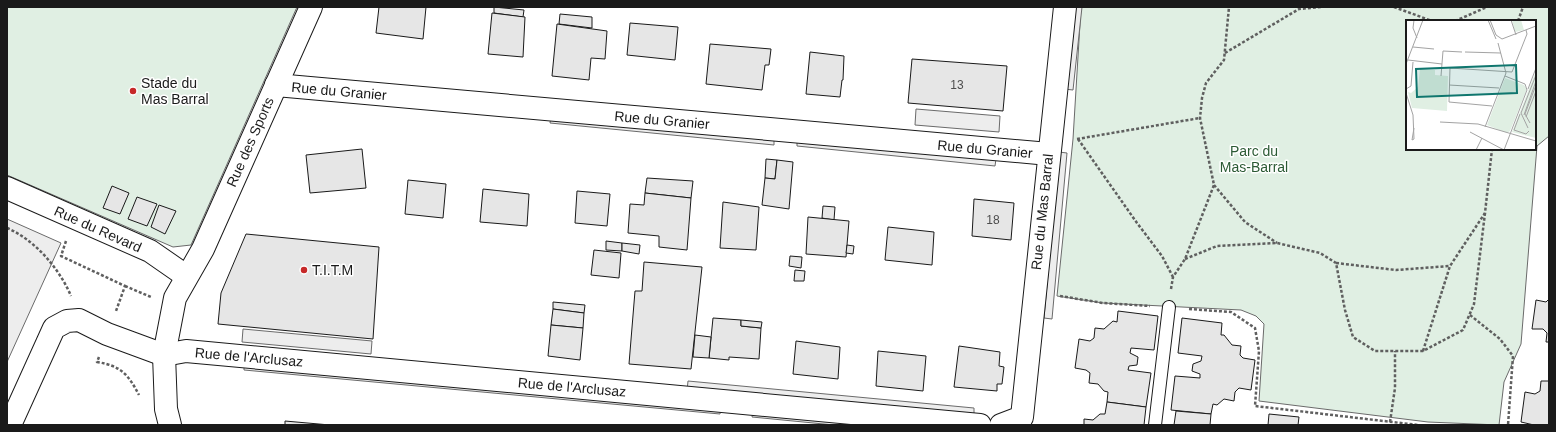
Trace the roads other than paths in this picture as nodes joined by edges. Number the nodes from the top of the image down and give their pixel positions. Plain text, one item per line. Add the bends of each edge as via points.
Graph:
1 (311, 7) edge
2 (1065, 7) edge
3 (276, 85) junction
4 (1050, 145) junction
5 (7, 188) edge
6 (186, 276) junction
7 (1169, 307) road end
8 (164, 355) junction
9 (10, 425) edge
10 (170, 425) edge
11 (980, 425) edge
12 (1001, 425) edge
13 (1155, 425) edge

1 - 3 street, Rue des Sports
2 - 4 street, Rue du Mas Barral
3 - 4 street, Rue du Granier
3 - 6 street, Rue des Sports via 203,249
4 - 12 street, Rue du Mas Barral via 1022,417
5 - 6 street, Rue du Revard via 150,252
6 - 8 street, Rue des Sports via 175,298
7 - 13 lane
8 - 9 street via 107,334 79,320 67,321 54,328
8 - 10 street, Rue des Sports via 166,409
8 - 11 street, Rue de l'Arclusaz via 186,351

